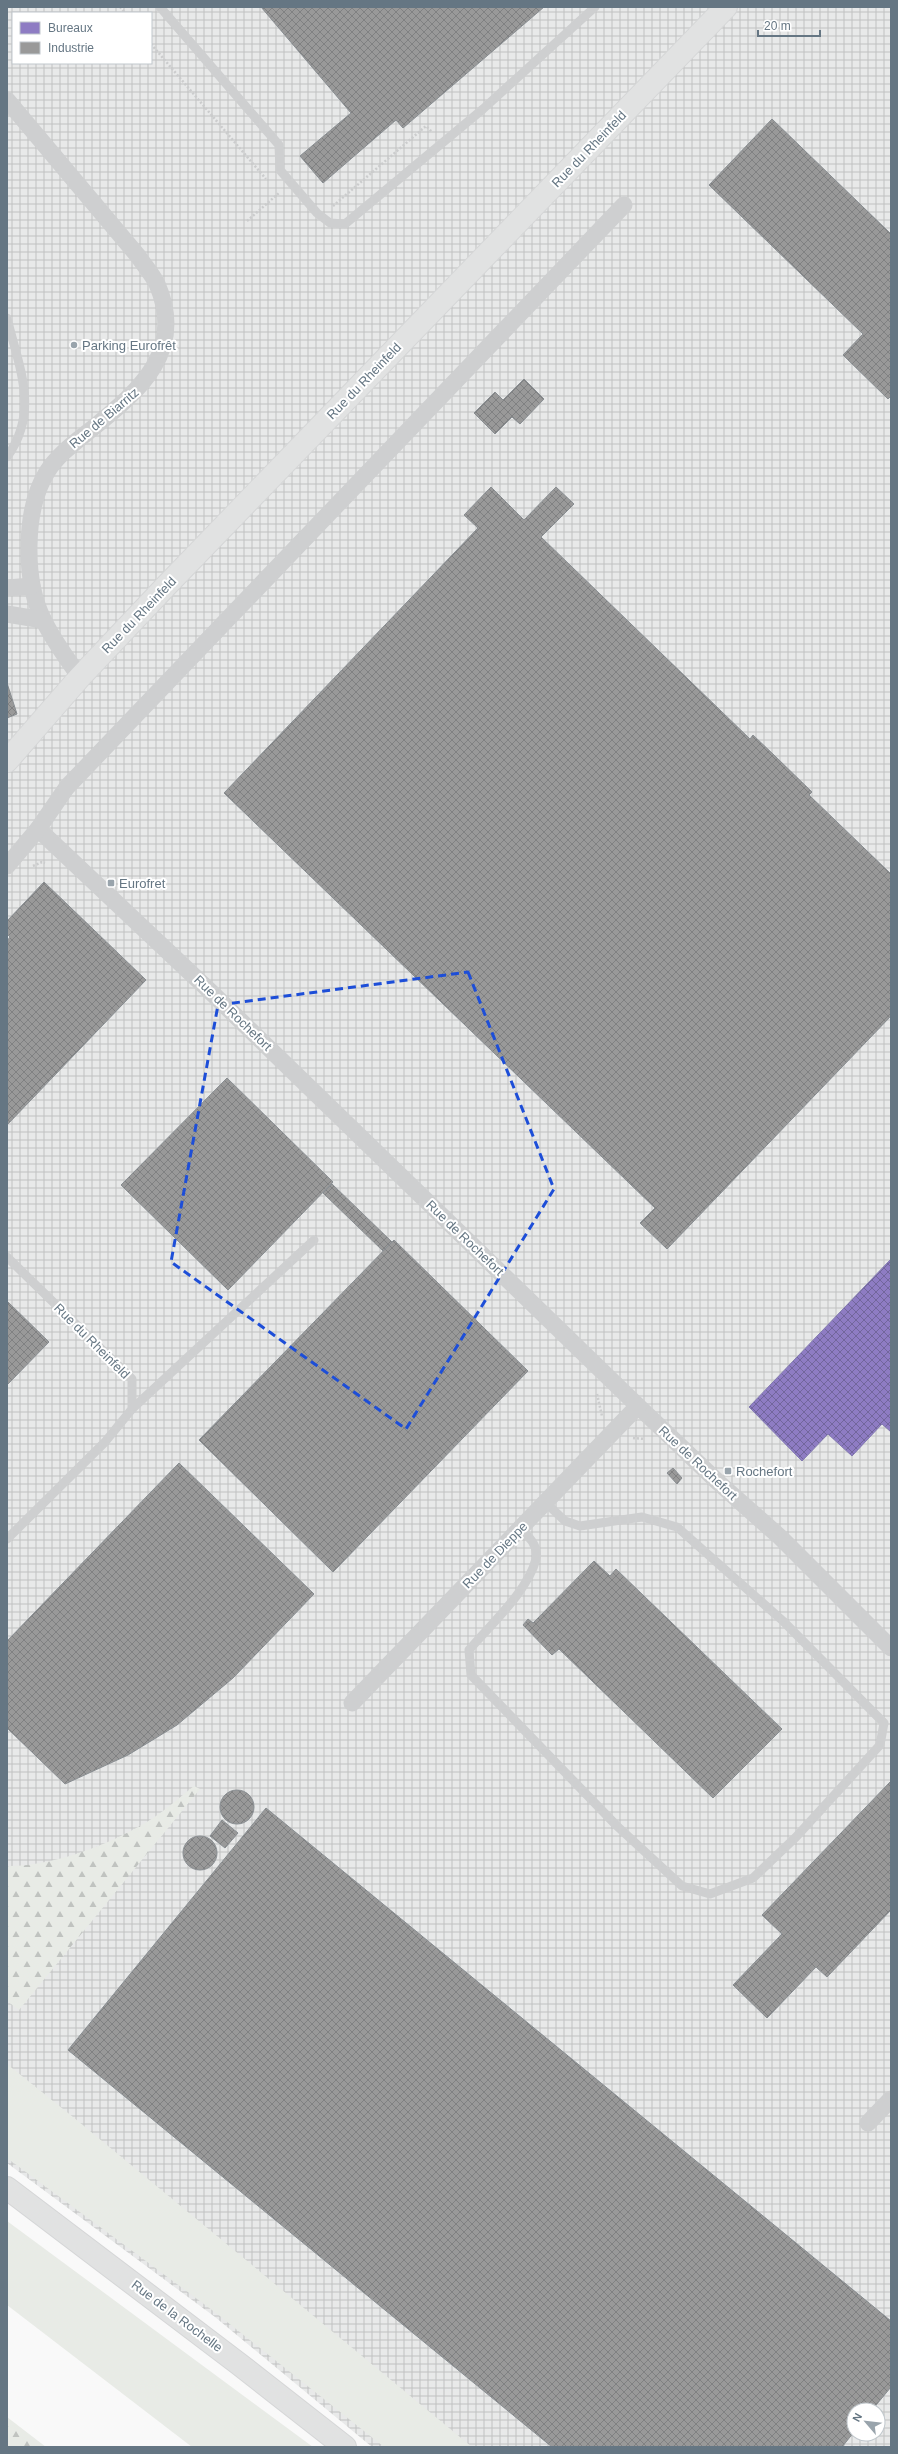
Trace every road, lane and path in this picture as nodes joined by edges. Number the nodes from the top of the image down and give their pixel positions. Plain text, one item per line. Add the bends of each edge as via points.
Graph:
1 (160, 7) edge
2 (595, 7) edge
3 (726, 7) edge
4 (7, 100) edge
5 (279, 193) dead end
6 (624, 205) dead end
7 (247, 221) dead end
8 (7, 318) edge
9 (7, 456) edge
10 (32, 586) junction
11 (7, 588) edge
12 (7, 614) edge
13 (43, 620) junction
14 (80, 677) junction
15 (8, 757) edge
16 (38, 829) junction
17 (7, 866) edge
18 (314, 1240) dead end
19 (7, 1257) edge
20 (638, 1406) junction
21 (132, 1410) junction
22 (546, 1502) junction
23 (520, 1529) junction
24 (7, 1539) edge
25 (888, 1640) edge
26 (352, 1703) dead end
27 (891, 2099) edge
28 (868, 2123) dead end
29 (7, 2188) edge
30 (345, 2447) edge

1 - 2 lane via 279,145 280,170 298,192 330,223 345,224 483,109
3 - 14 street, Rue du Rheinfeld
4 - 10 street, Rue de Biarritz via 138,256 156,283 164,304 166,333 160,355 147,379 129,400 65,451 48,471 35,496 31,518
5 - 7 path
6 - 16 street via 68,787
8 - 9 lane via 26,401 22,429
10 - 11 street
10 - 13 street, Rue de Biarritz
12 - 13 street
13 - 14 street, Rue de Biarritz
14 - 15 street, Rue du Rheinfeld
16 - 17 street
16 - 20 street, Rue de Rochefort via 214,995
18 - 21 lane
19 - 21 lane, Rue du Rheinfeld via 132,1379
20 - 22 street, Rue de Dieppe
20 - 25 street, Rue de Rochefort
21 - 24 lane via 105,1442
22 - 23 street, Rue de Dieppe
22 - 23 lane via 565,1521 580,1526 642,1517 677,1528 784,1621 884,1723 880,1745 796,1837 753,1878 710,1894 682,1886 618,1826 470,1675 469,1650 522,1588 537,1558 533,1540
23 - 26 street, Rue de Dieppe
27 - 28 street
29 - 30 street, Rue de la Rochelle

